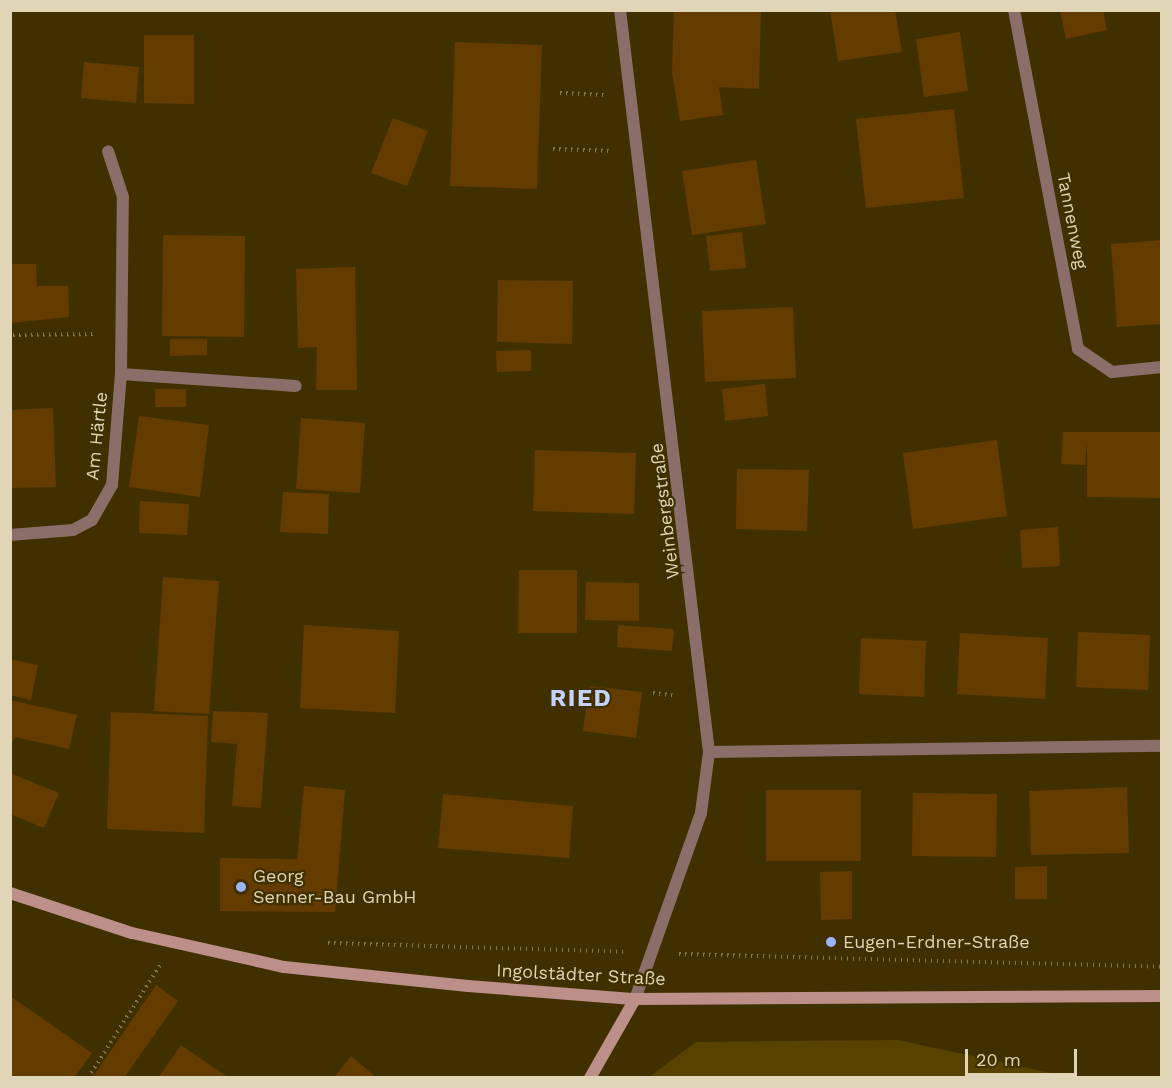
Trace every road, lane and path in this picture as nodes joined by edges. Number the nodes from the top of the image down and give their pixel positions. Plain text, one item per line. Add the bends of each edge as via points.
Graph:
1 (620, 10) edge
2 (1014, 10) edge
3 (560, 93) dead end
4 (631, 96) junction
5 (553, 149) dead end
6 (638, 151) junction
7 (108, 152) dead end
8 (121, 333) junction
9 (13, 335) dead end
10 (1161, 367) edge
11 (121, 374) junction
12 (296, 386) dead end
13 (10, 535) edge
14 (1161, 746) edge
15 (710, 752) junction
16 (10, 893) edge
17 (171, 942) junction
18 (323, 943) dead end
19 (653, 953) junction
20 (1161, 967) edge
21 (1161, 996) edge
22 (635, 999) junction
23 (88, 1077) edge
24 (590, 1077) edge

1 - 4 street, Weinbergstraße
2 - 10 street, Tannenweg via 1078,349 1113,372
3 - 4 path
4 - 6 street, Weinbergstraße
5 - 6 path
6 - 15 street, Weinbergstraße
7 - 8 street, Am Härtle via 123,197
8 - 9 path
8 - 11 street, Am Härtle
11 - 12 street, Am Härtle
11 - 13 street, Am Härtle via 112,485 97,513 64,533
14 - 15 street
15 - 19 street, Weinbergstraße via 701,813
16 - 17 main road, Ingolstädter Straße
17 - 22 main road, Ingolstädter Straße via 284,967
17 - 23 path via 156,974
18 - 19 path
19 - 20 path
19 - 22 street, Weinbergstraße
21 - 22 main road, Ingolstädter Straße
22 - 24 main road

